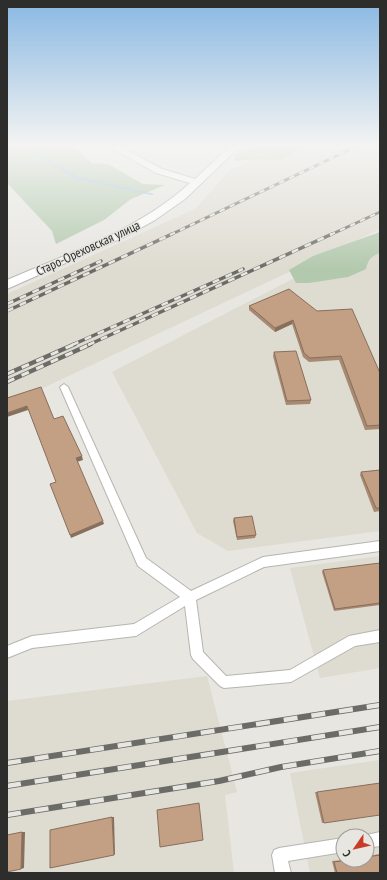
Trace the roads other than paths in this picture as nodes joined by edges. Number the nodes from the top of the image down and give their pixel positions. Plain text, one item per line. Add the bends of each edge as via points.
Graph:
1 (190, 188) edge
2 (7, 285) edge
3 (64, 387) dead end
4 (380, 546) edge
5 (190, 598) junction
6 (380, 636) edge
7 (7, 652) edge
8 (335, 846) edge
9 (283, 873) edge

1 - 2 street, Старо-Ореховская улица via 150,218 120,235
3 - 5 lane via 142,562
4 - 5 lane via 263,562
5 - 6 lane via 197,655 224,682 291,676 353,640
5 - 7 lane via 136,630 32,642
8 - 9 lane via 279,855

